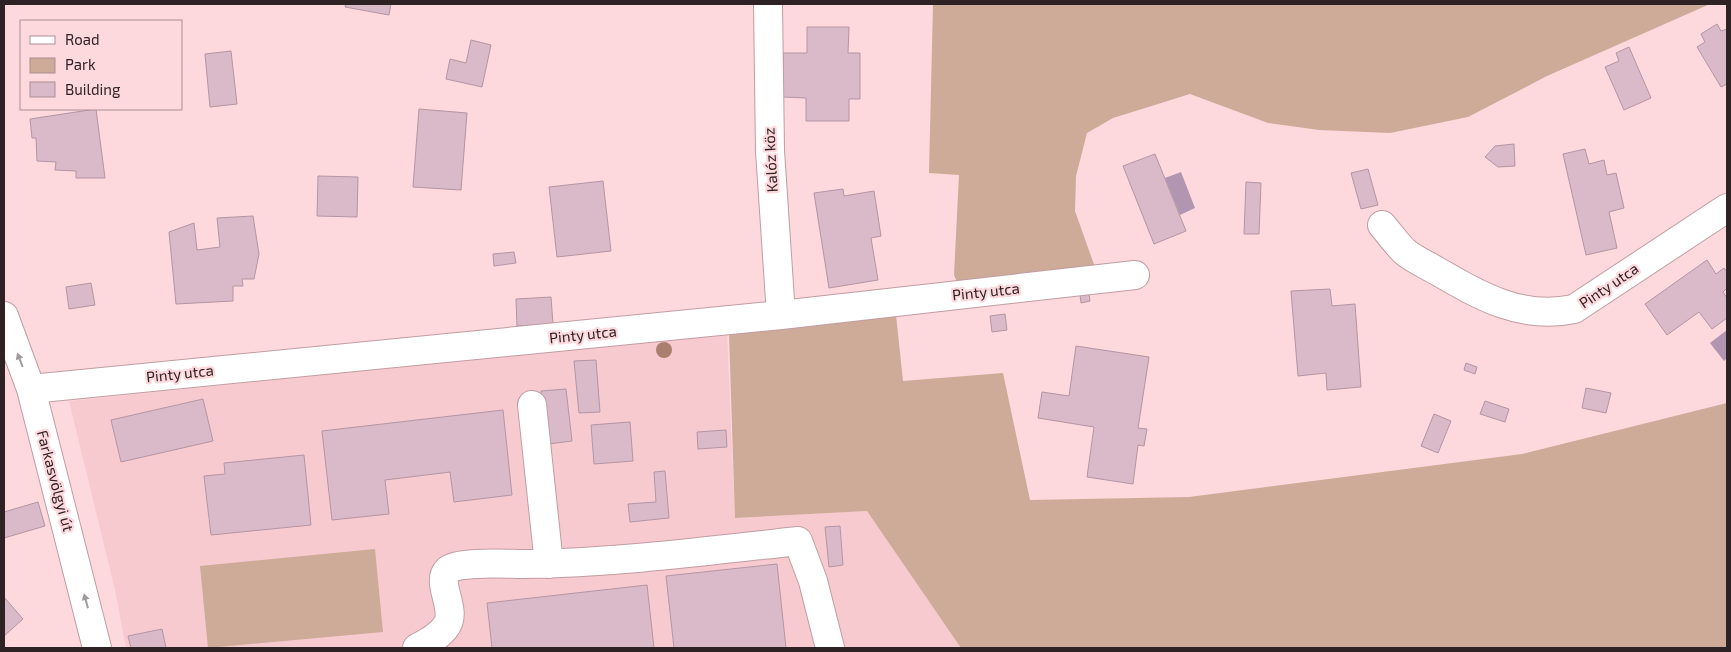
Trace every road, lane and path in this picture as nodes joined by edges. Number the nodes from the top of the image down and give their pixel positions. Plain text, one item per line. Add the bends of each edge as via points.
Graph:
1 (768, 4) edge
2 (1727, 208) edge
3 (1382, 225) dead end
4 (1134, 276) dead end
5 (781, 315) junction
6 (4, 316) edge
7 (31, 389) junction
8 (532, 405) dead end
9 (549, 564) junction
10 (98, 648) edge
11 (417, 648) edge
12 (830, 648) edge

1 - 5 street, Kalóz köz via 770,150
2 - 3 street, Pinty utca via 1574,309 1557,313 1534,312 1494,301 1405,252
4 - 5 street, Pinty utca
5 - 7 street, Pinty utca
7 -> 6 street, Farkasvölgyi út
10 -> 7 street, Farkasvölgyi út
8 - 9 street
9 - 11 street via 470,564 447,571 443,585 449,604 449,620 438,635
9 - 12 street via 610,561 798,541 813,581

